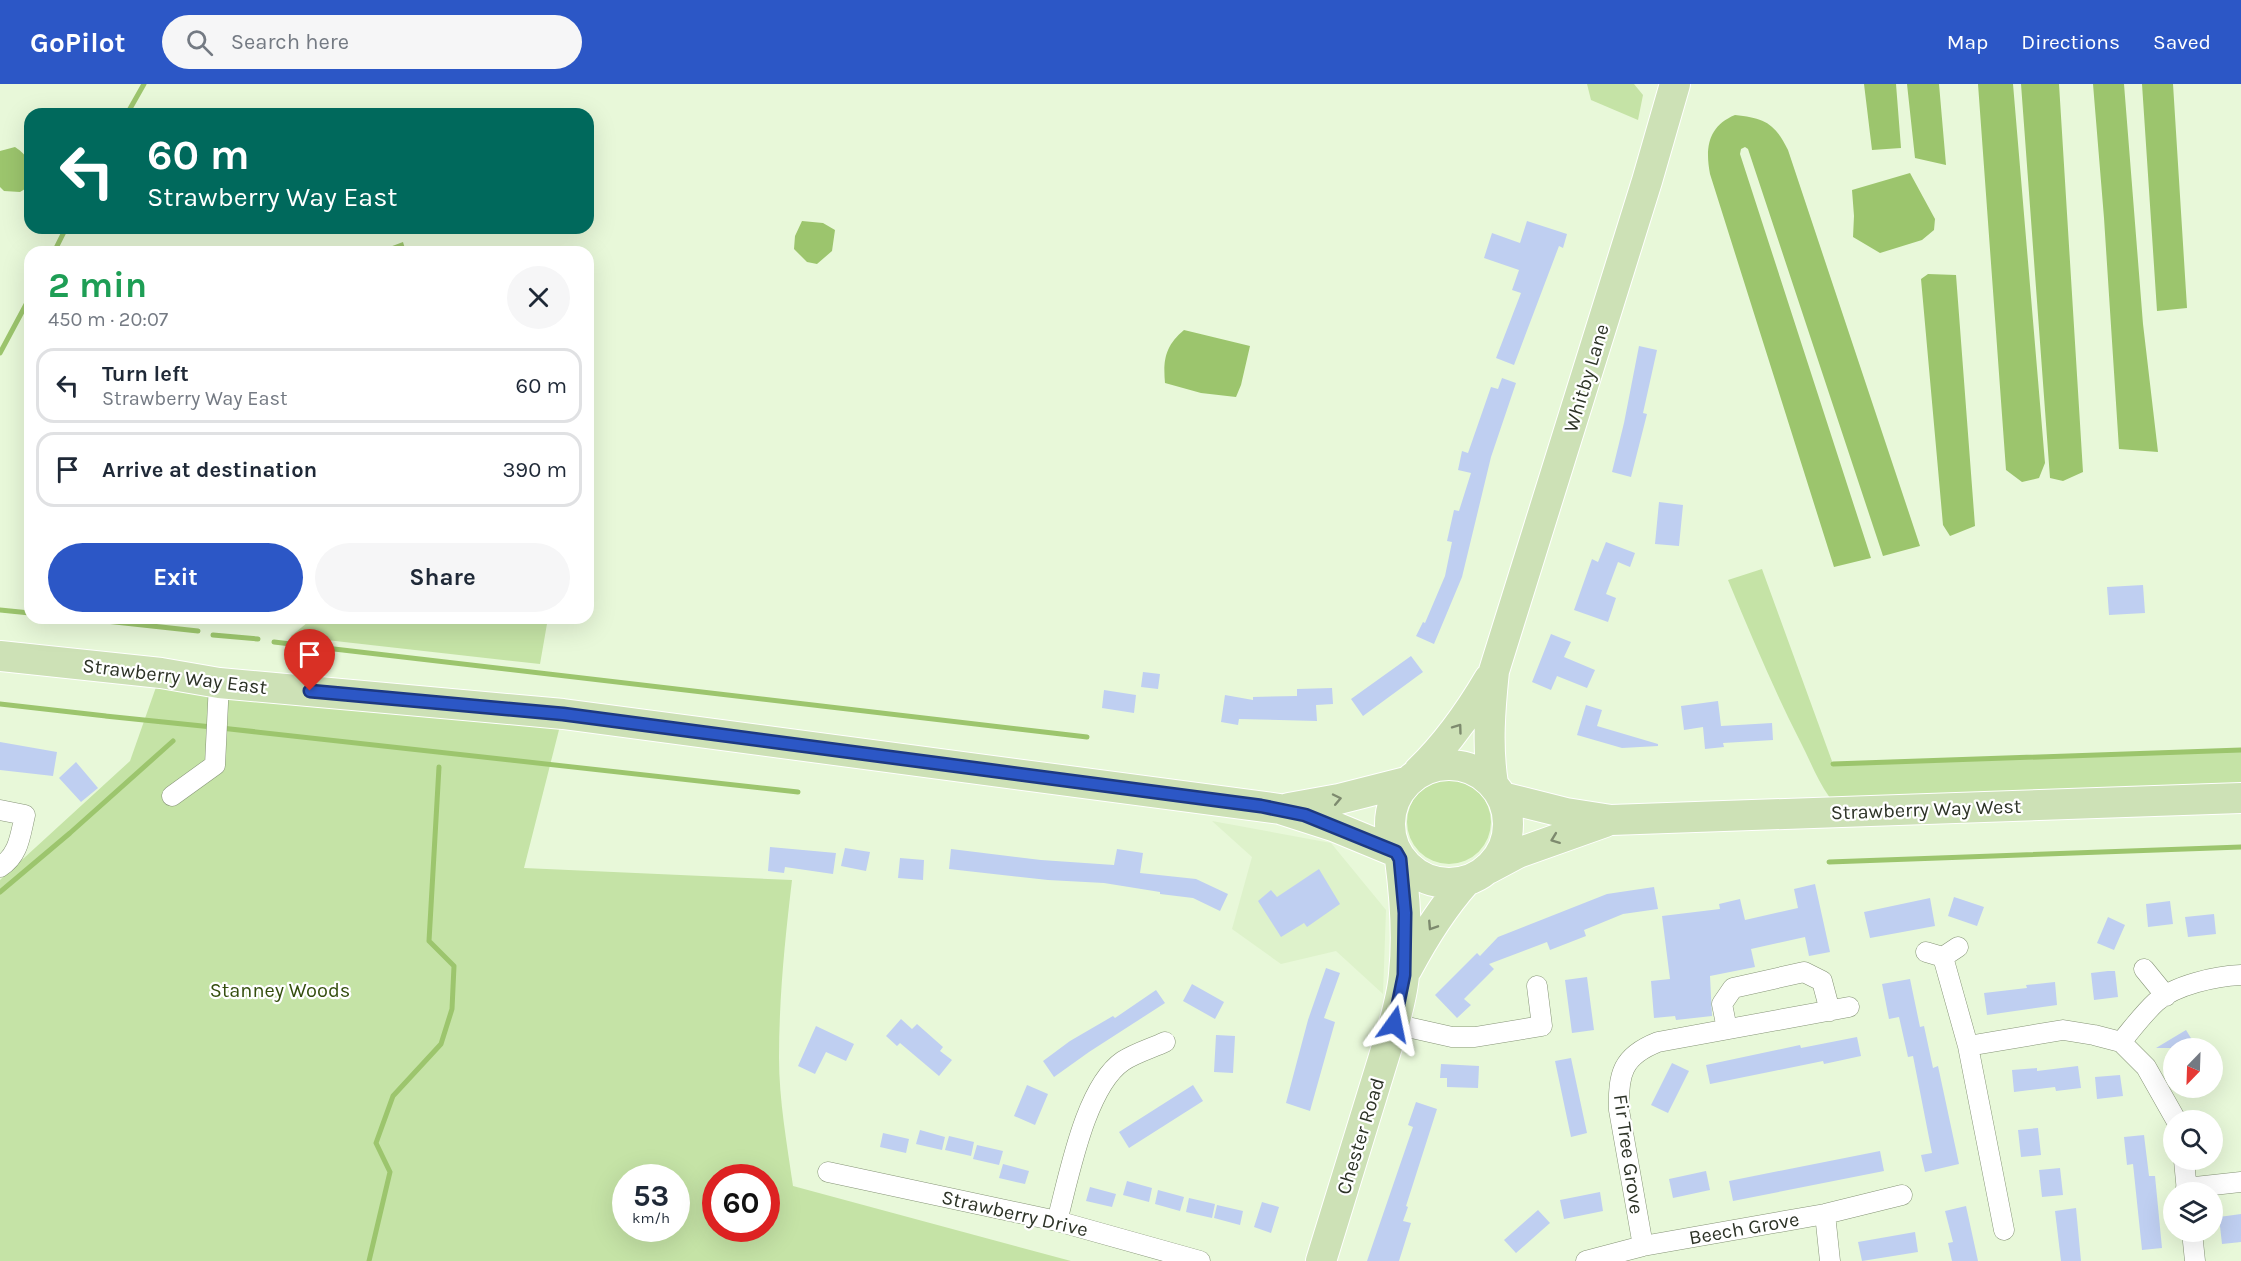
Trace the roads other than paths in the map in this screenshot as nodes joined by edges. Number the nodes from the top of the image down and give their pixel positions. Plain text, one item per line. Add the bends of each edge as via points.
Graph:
1 (1675, 84) edge
2 (0, 656) edge
3 (1494, 671) junction
4 (219, 683) junction
5 (1413, 776) junction
6 (1497, 790) junction
7 (172, 796) dead end
8 (2241, 798) edge
9 (1280, 809) junction
10 (0, 810) edge
11 (1611, 820) junction
12 (1398, 855) junction
13 (0, 867) edge
14 (1477, 875) junction
15 (1942, 952) dead end
16 (2144, 969) dead end
17 (1404, 975) junction
18 (2241, 975) edge
19 (1537, 986) dead end
20 (2166, 996) junction
21 (1849, 1007) dead end
22 (1830, 1011) junction
23 (1394, 1024) junction
24 (1727, 1029) junction
25 (1165, 1042) dead end
26 (2121, 1042) junction
27 (1968, 1046) junction
28 (2170, 1110) edge
29 (828, 1172) dead end
30 (2241, 1182) edge
31 (2223, 1185) edge
32 (1902, 1195) dead end
33 (1825, 1214) junction
34 (1057, 1221) junction
35 (2004, 1230) dead end
36 (2193, 1242) edge
37 (1643, 1246) junction
38 (1200, 1261) edge
39 (1321, 1261) edge
40 (1586, 1261) edge
41 (1830, 1261) edge
42 (2195, 1261) edge

1 - 3 main road, Whitby Lane
2 - 4 main road, Strawberry Way East
5 -> 3 main road, Whitby Lane via 1461,725
3 - 6 main road, Whitby Lane via 1489,759
4 - 7 street via 215,765
4 - 9 main road, Strawberry Way East via 563,714
5 - 6 main road via 1438,765 1458,765 1477,771
9 -> 5 main road, Strawberry Way East via 1339,799
5 - 12 main road via 1395,797 1389,815 1390,834
6 - 11 main road, Strawberry Way West via 1566,813
6 - 14 main road via 1508,816 1507,836 1500,854
8 - 11 main road, Strawberry Way West
9 - 12 main road, Strawberry Way East via 1333,826
10 - 13 street via 25,815 19,844 11,860
11 -> 14 main road, Strawberry Way West via 1518,853
12 - 14 main road via 1413,872 1430,880 1448,884
12 - 17 main road, Chester Road via 1405,913
14 -> 17 main road, Chester Road via 1447,902
15 - 27 street
16 - 20 street
17 - 23 main road, Chester Road
18 - 20 street via 2185,986
19 - 23 street via 1542,1026 1452,1037
20 - 26 street
21 - 22 street, Fir Tree Grove
22 - 24 street, Fir Tree Grove
22 - 24 street via 1822,981 1804,972 1733,988 1722,1004
23 - 39 main road, Chester Road
24 - 37 street, Fir Tree Grove via 1658,1042 1641,1049 1622,1072 1619,1110
25 - 34 street via 1123,1061 1107,1077 1081,1131
26 - 27 street via 2063,1030
26 - 28 street via 2146,1067
27 - 35 street
29 - 34 street, Strawberry Drive
30 - 31 street
32 - 33 street, Beech Grove
33 - 37 street, Beech Grove
33 - 41 street
34 - 38 street, Strawberry Drive
36 - 42 street
37 - 40 street, Beech Grove

